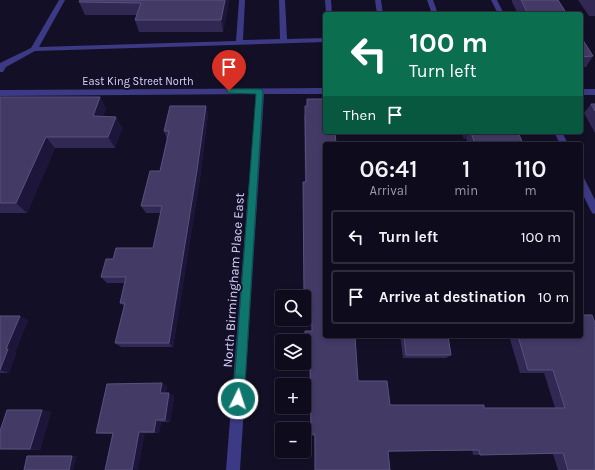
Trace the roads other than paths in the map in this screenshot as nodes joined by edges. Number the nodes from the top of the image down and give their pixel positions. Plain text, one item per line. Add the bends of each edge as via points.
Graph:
1 (62, 0) edge
2 (242, 0) edge
3 (282, 0) edge
4 (328, 0) edge
5 (378, 0) edge
6 (430, 0) edge
7 (494, 0) edge
8 (329, 12) edge
9 (380, 12) edge
10 (434, 12) edge
11 (500, 12) edge
12 (323, 40) edge
13 (284, 41) junction
14 (239, 43) junction
15 (34, 50) junction
16 (0, 70) edge
17 (323, 88) edge
18 (260, 91) junction
19 (0, 92) edge
20 (313, 92) junction
21 (323, 92) edge
22 (583, 92) edge
23 (595, 92) edge
24 (583, 185) edge
25 (595, 210) edge
26 (233, 470) edge

1 - 15 street
2 - 14 street
3 - 13 street
4 - 8 street
5 - 9 street
6 - 10 street
7 - 11 street
12 - 13 street
13 - 14 street
14 - 15 street
15 - 16 street via 3,65
17 - 20 street
18 - 19 street, East King Street North
18 - 20 street, East King Street North
18 - 26 street, North Birmingham Place East
20 - 21 street, East King Street North
22 - 23 street
24 - 25 street

